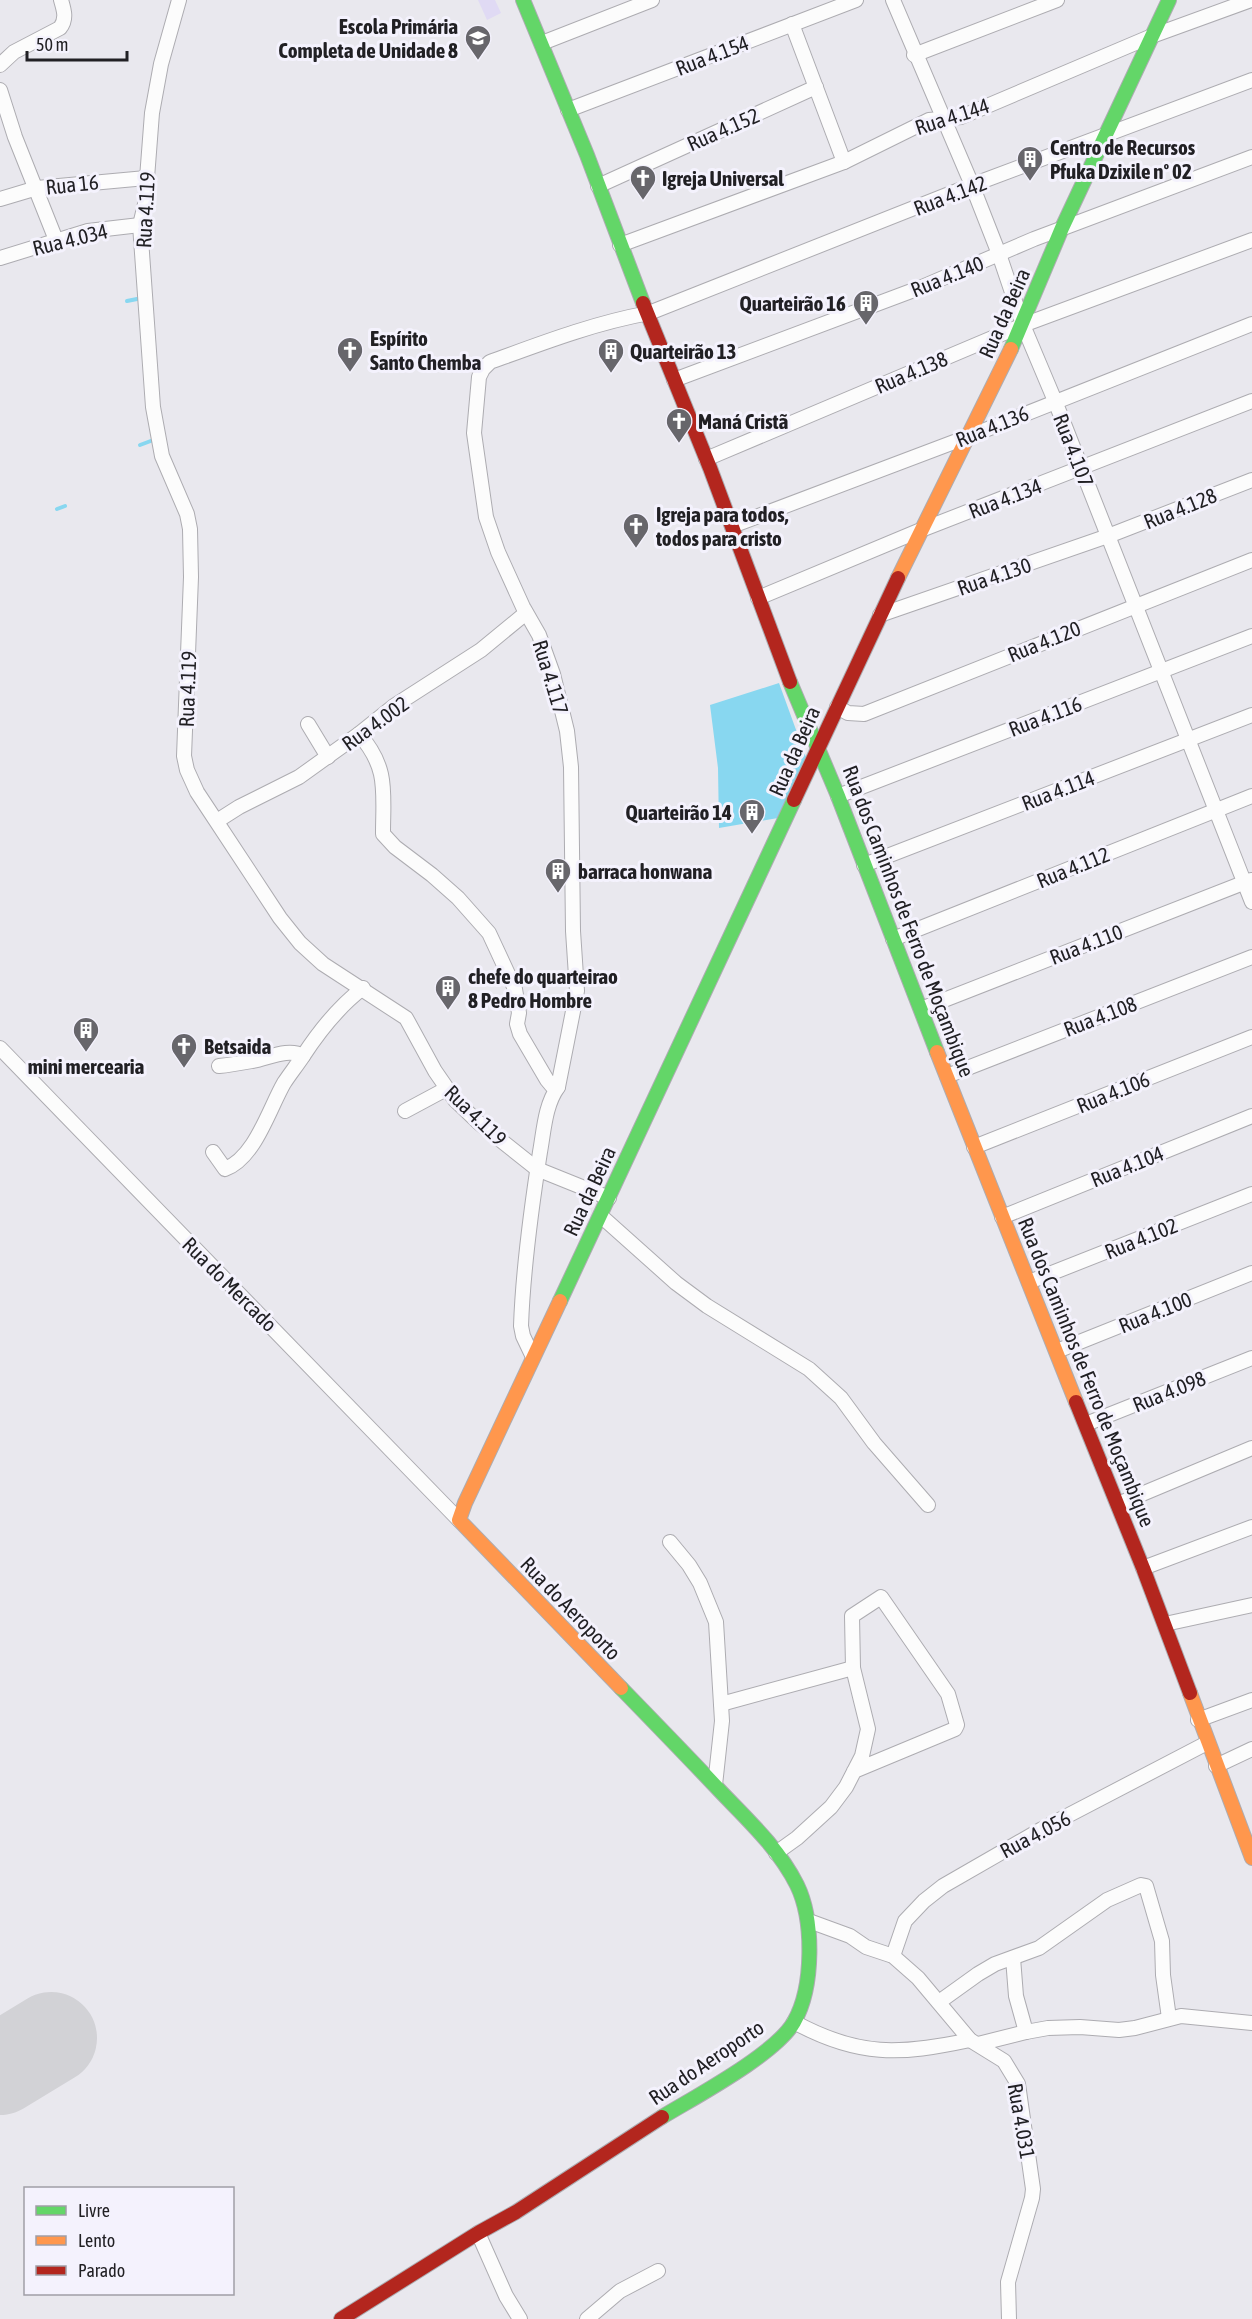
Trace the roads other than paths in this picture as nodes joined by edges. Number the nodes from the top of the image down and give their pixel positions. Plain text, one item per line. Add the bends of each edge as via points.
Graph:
1 (61, 0) edge
2 (179, 0) edge
3 (523, 0) edge
4 (652, 0) edge
5 (856, 0) edge
6 (893, 0) edge
7 (1057, 0) edge
8 (1169, 0) edge
9 (1251, 0) edge
10 (792, 24) junction
11 (1152, 36) junction
12 (542, 43) junction
13 (915, 55) junction
14 (0, 65) edge
15 (1252, 80) edge
16 (816, 87) junction
17 (0, 90) edge
18 (568, 110) junction
19 (944, 118) junction
20 (1105, 136) junction
21 (1252, 157) edge
22 (844, 162) junction
23 (146, 178) junction
24 (598, 186) junction
25 (972, 186) junction
26 (36, 188) junction
27 (0, 199) edge
28 (140, 225) junction
29 (1062, 228) junction
30 (56, 240) junction
31 (1252, 240) edge
32 (620, 245) junction
33 (999, 254) junction
34 (0, 258) edge
35 (649, 313) junction
36 (1252, 324) edge
37 (1023, 325) junction
38 (674, 380) junction
39 (1055, 401) junction
40 (1252, 401) edge
41 (970, 436) junction
42 (706, 459) junction
43 (1081, 469) junction
44 (1252, 480) edge
45 (732, 526) junction
46 (921, 530) junction
47 (1107, 537) junction
48 (1252, 560) edge
49 (758, 598) junction
50 (1135, 605) junction
51 (526, 613) junction
52 (880, 615) junction
53 (1252, 636) edge
54 (1162, 672) junction
55 (837, 707) junction
56 (1252, 715) edge
57 (308, 724) dead end
58 (359, 734) junction
59 (1189, 740) junction
60 (818, 748) junction
61 (328, 757) junction
62 (838, 796) junction
63 (1252, 796) edge
64 (1216, 810) junction
65 (217, 821) junction
66 (864, 865) junction
67 (1248, 881) edge
68 (1252, 902) edge
69 (893, 939) junction
70 (1252, 957) edge
71 (363, 988) junction
72 (921, 1009) junction
73 (1252, 1037) edge
74 (0, 1048) edge
75 (303, 1056) junction
76 (219, 1066) dead end
77 (947, 1076) junction
78 (558, 1087) junction
79 (446, 1089) junction
80 (405, 1111) dead end
81 (1252, 1116) edge
82 (974, 1147) junction
83 (213, 1152) dead end
84 (537, 1169) junction
85 (1252, 1194) edge
86 (609, 1198) junction
87 (601, 1216) junction
88 (1002, 1216) junction
89 (1252, 1273) edge
90 (1029, 1282) junction
91 (1057, 1351) junction
92 (533, 1357) junction
93 (1252, 1358) edge
94 (1086, 1424) junction
95 (1252, 1448) edge
96 (1118, 1504) junction
97 (928, 1505) dead end
98 (459, 1520) junction
99 (1252, 1527) edge
100 (670, 1542) dead end
101 (1143, 1568) junction
102 (1252, 1605) edge
103 (1165, 1624) junction
104 (853, 1668) junction
105 (1252, 1700) edge
106 (721, 1704) junction
107 (1198, 1719) junction
108 (1208, 1743) junction
109 (1252, 1749) edge
110 (1216, 1766) junction
111 (854, 1771) junction
112 (715, 1785) junction
113 (776, 1853) junction
114 (1252, 1858) edge
115 (808, 1921) junction
116 (893, 1956) junction
117 (1012, 1958) junction
118 (939, 2002) junction
119 (1169, 2018) junction
120 (794, 2022) junction
121 (1252, 2023) edge
122 (1026, 2032) junction
123 (974, 2042) junction
124 (478, 2233) junction
125 (658, 2271) dead end
126 (341, 2319) edge
127 (520, 2319) edge
128 (587, 2319) edge
129 (1009, 2319) edge

1 - 14 street via 64,23 60,28 14,52
2 - 23 street, Rua 4.119 via 161,64
3 - 12 main road, Rua dos Caminhos de Ferro de Moçambique
4 - 12 street
5 - 10 street, Rua 4.154
6 - 13 street, Rua 4.107
7 - 13 street
8 - 11 main road, Rua da Beira
9 - 11 street, Rua 4.144
10 - 16 street
10 - 18 street, Rua 4.154
11 - 19 street, Rua 4.144 via 961,117
11 - 20 main road, Rua da Beira
12 - 18 main road, Rua dos Caminhos de Ferro de Moçambique
13 - 19 street, Rua 4.107
15 - 20 street, Rua 4.142
16 - 22 street
16 - 24 street, Rua 4.152
17 - 26 street
18 - 24 main road, Rua dos Caminhos de Ferro de Moçambique
19 - 22 street, Rua 4.144 via 929,120
19 - 25 street, Rua 4.107
20 - 25 street, Rua 4.142
20 - 29 main road, Rua da Beira
21 - 29 street, Rua 4.140
22 - 32 street, Rua 4.144
23 - 26 street, Rua 16
23 - 28 street, Rua 4.119
24 - 32 main road, Rua dos Caminhos de Ferro de Moçambique
25 - 33 street, Rua 4.107
25 - 35 street, Rua 4.142
26 - 27 street, Rua 16
26 - 30 street
28 - 30 street, Rua 4.034 via 88,231
28 - 65 street, Rua 4.119 via 153,407 162,456 190,529 184,756 192,781
29 - 33 street, Rua 4.140
29 - 37 main road, Rua da Beira
30 - 34 street, Rua 4.034
31 - 37 street, Rua 4.138
32 - 35 main road, Rua dos Caminhos de Ferro de Moçambique
33 - 37 street, Rua 4.107
33 - 38 street, Rua 4.140
35 - 38 main road, Rua dos Caminhos de Ferro de Moçambique
35 - 51 street, Rua 4.117 via 611,321 490,362 479,377 474,433 486,517
36 - 39 street, Rua 4.136
37 - 39 street, Rua 4.107
37 - 41 main road, Rua da Beira
37 - 42 street, Rua 4.138
38 - 42 main road, Rua dos Caminhos de Ferro de Moçambique
39 - 41 street, Rua 4.136
39 - 43 street, Rua 4.107
40 - 43 street, Rua 4.134
41 - 45 street, Rua 4.136
41 - 46 main road, Rua da Beira
42 - 45 main road, Rua dos Caminhos de Ferro de Moçambique
43 - 46 street, Rua 4.134
43 - 47 street, Rua 4.107
44 - 47 street, Rua 4.128
45 - 49 main road, Rua dos Caminhos de Ferro de Moçambique
46 - 49 street, Rua 4.134
46 - 52 main road, Rua da Beira
47 - 50 street, Rua 4.107
47 - 52 street, Rua 4.130
48 - 50 street, Rua 4.120
49 - 60 main road, Rua dos Caminhos de Ferro de Moçambique
50 - 54 street, Rua 4.107
50 - 55 street, Rua 4.120 via 864,714 848,713
51 - 58 street, Rua 4.002 via 481,650 394,706
51 - 78 street, Rua 4.117 via 553,674 571,767 577,991
52 - 55 main road, Rua da Beira
53 - 54 street, Rua 4.116
54 - 59 street, Rua 4.107
54 - 62 street, Rua 4.116
55 - 60 main road, Rua da Beira
56 - 59 street, Rua 4.114
57 - 61 street
58 - 61 street, Rua 4.002
58 - 78 street via 384,778 384,834 458,898 489,933 515,989 520,1034 547,1080
59 - 64 street, Rua 4.107
59 - 66 street, Rua 4.114
60 - 62 main road, Rua dos Caminhos de Ferro de Moçambique
60 - 86 main road, Rua da Beira
61 - 65 street, Rua 4.002
62 - 66 main road, Rua dos Caminhos de Ferro de Moçambique
63 - 64 street, Rua 4.112
64 - 67 street, Rua 4.107
64 - 69 street, Rua 4.112
65 - 71 street, Rua 4.119 via 300,943
66 - 69 main road, Rua dos Caminhos de Ferro de Moçambique
67 - 68 street, Rua 4.107
67 - 72 street, Rua 4.110
69 - 72 main road, Rua dos Caminhos de Ferro de Moçambique
70 - 77 street, Rua 4.108
71 - 75 street via 345,1002
71 - 79 street, Rua 4.119 via 406,1018
72 - 77 main road, Rua dos Caminhos de Ferro de Moçambique
73 - 82 street, Rua 4.106
74 - 98 street, Rua do Mercado
75 - 76 street via 280,1054
75 - 83 street via 240,1160 225,1169
77 - 82 main road, Rua dos Caminhos de Ferro de Moçambique
78 - 84 street, Rua 4.117 via 551,1096 545,1119
79 - 80 street
79 - 84 street, Rua 4.119 via 479,1123
81 - 88 street, Rua 4.104
82 - 88 main road, Rua dos Caminhos de Ferro de Moçambique
84 - 86 street, Rua 4.119
84 - 92 street, Rua 4.117 via 521,1326
85 - 90 street, Rua 4.102
86 - 87 main road, Rua da Beira
87 - 92 main road, Rua da Beira
87 - 97 street via 707,1306 809,1369 841,1398
88 - 90 main road, Rua dos Caminhos de Ferro de Moçambique
89 - 91 street, Rua 4.100
90 - 91 main road, Rua dos Caminhos de Ferro de Moçambique
91 - 94 main road, Rua dos Caminhos de Ferro de Moçambique
92 - 98 main road, Rua da Beira
93 - 94 street, Rua 4.098
94 - 96 main road, Rua dos Caminhos de Ferro de Moçambique
95 - 96 street
96 - 101 main road, Rua dos Caminhos de Ferro de Moçambique
98 - 112 main road, Rua do Aeroporto
99 - 101 street
100 - 106 street via 689,1564 714,1616
101 - 103 main road, Rua dos Caminhos de Ferro de Moçambique
102 - 103 street
103 - 107 main road, Rua dos Caminhos de Ferro de Moçambique
104 - 106 street
104 - 111 street via 868,1729
104 - 111 street via 852,1616 881,1597 948,1694 957,1725
105 - 107 street
106 - 112 street via 722,1739
107 - 108 main road, Rua dos Caminhos de Ferro de Moçambique
108 - 110 main road, Rua dos Caminhos de Ferro de Moçambique
108 - 116 street, Rua 4.056 via 1042,1829 943,1887 905,1921
109 - 110 street
110 - 114 main road, Rua dos Caminhos de Ferro de Moçambique
111 - 113 street via 831,1807
112 - 113 main road, Rua do Aeroporto
113 - 115 main road, Rua do Aeroporto via 797,1885
115 - 116 street, Rua 4.031
115 - 120 main road, Rua do Aeroporto via 805,1992
116 - 118 street, Rua 4.031
117 - 118 street via 978,1974
117 - 119 street via 1046,1944 1107,1900 1146,1886 1162,1941
117 - 122 street via 1016,1996
118 - 123 street, Rua 4.031
119 - 121 street
119 - 122 street via 1119,2030 1080,2027
120 - 123 street via 816,2034 879,2052
120 - 124 main road, Rua do Aeroporto via 777,2042 728,2077
122 - 123 street
123 - 129 street, Rua 4.031 via 1011,2070 1018,2084 1025,2122 1032,2198 1008,2282
124 - 126 main road, Rua do Aeroporto
124 - 127 street
125 - 128 street via 620,2291

